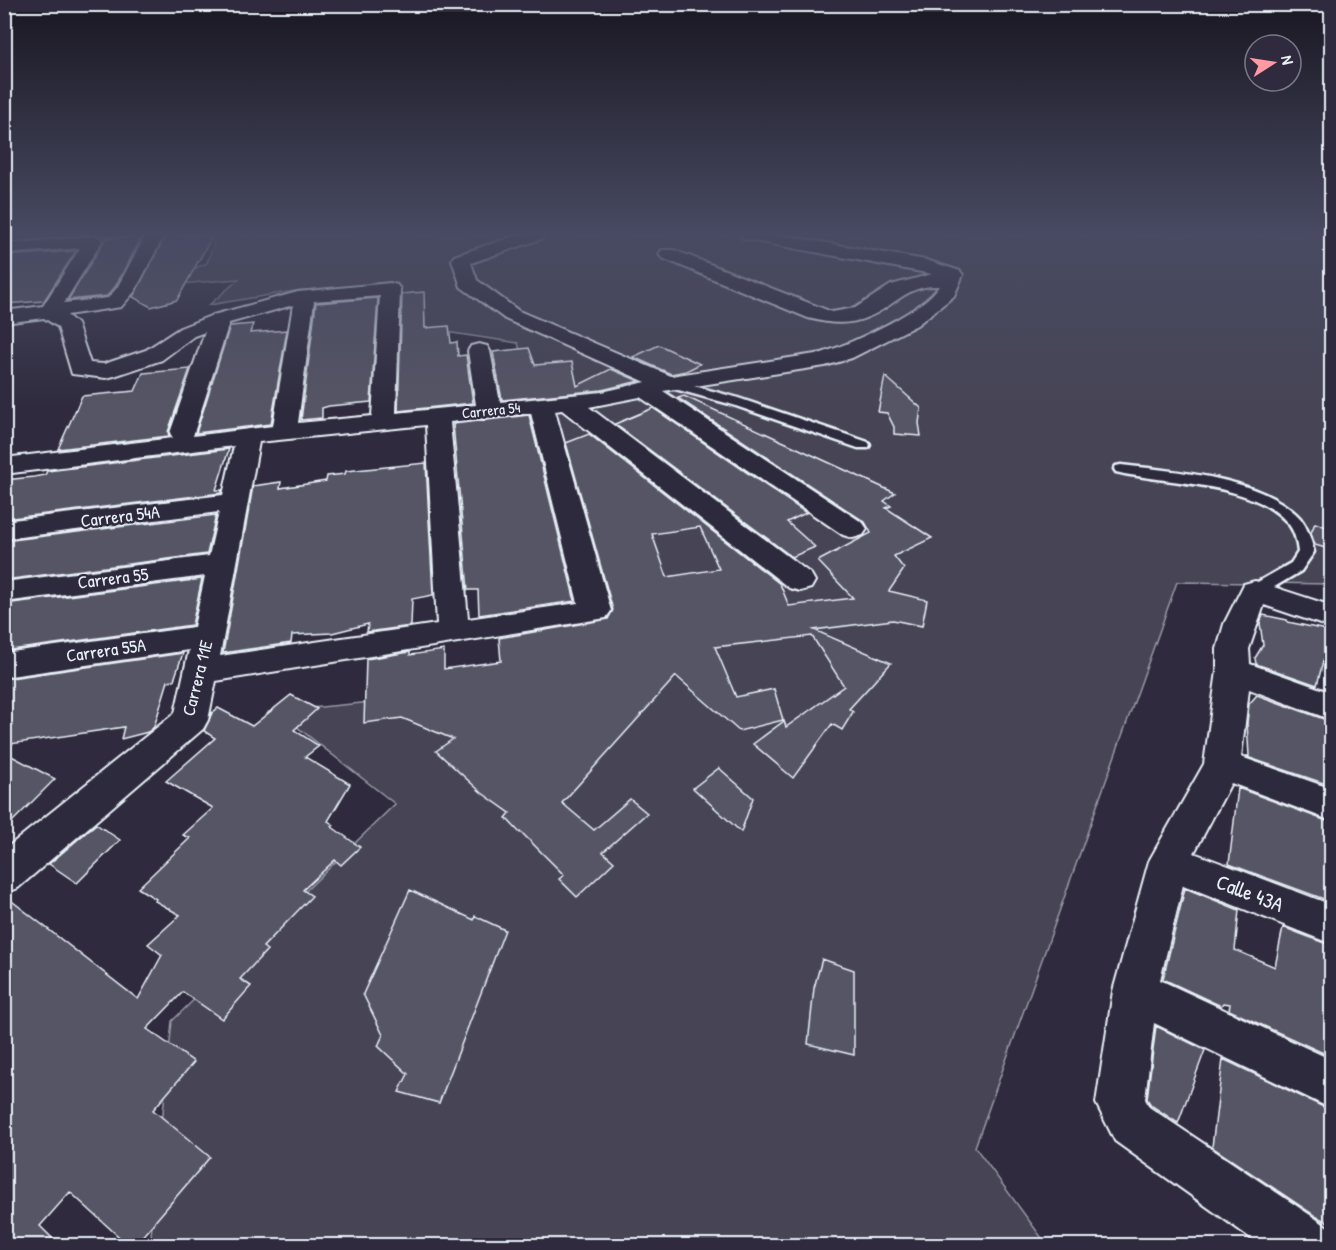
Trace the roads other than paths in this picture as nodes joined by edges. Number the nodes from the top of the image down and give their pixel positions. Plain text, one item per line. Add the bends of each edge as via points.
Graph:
1 (61, 293) edge
2 (123, 293) edge
3 (337, 293) edge
4 (390, 293) edge
5 (482, 293) edge
6 (766, 293) edge
7 (890, 293) edge
8 (945, 293) edge
9 (305, 296) junction
10 (49, 312) junction
11 (4, 317) edge
12 (220, 319) junction
13 (480, 351) dead end
14 (668, 383) junction
15 (642, 388) junction
16 (555, 404) junction
17 (489, 409) junction
18 (437, 415) junction
19 (384, 421) junction
20 (284, 432) junction
21 (182, 434) dead end
22 (248, 436) junction
23 (863, 445) dead end
24 (4, 466) edge
25 (1121, 469) dead end
26 (235, 502) junction
27 (853, 529) dead end
28 (4, 530) edge
29 (222, 564) junction
30 (800, 581) dead end
31 (1255, 591) junction
32 (4, 592) edge
33 (1332, 617) edge
34 (453, 631) junction
35 (208, 636) junction
36 (4, 665) edge
37 (200, 671) junction
38 (1234, 671) junction
39 (1332, 707) edge
40 (1222, 765) junction
41 (1332, 805) edge
42 (1169, 861) junction
43 (4, 875) edge
44 (1332, 926) edge
45 (1135, 991) junction
46 (1332, 1085) edge
47 (1309, 1245) edge

1 - 10 street
2 - 10 street via 114,303
3 - 9 street
4 - 19 street
5 - 14 street via 512,315
6 - 7 street via 832,318 861,313
8 - 14 street, Carrera 54 via 910,321 844,353
9 - 12 street
9 - 20 street
10 - 11 street
10 - 12 street via 67,324 80,369 106,371 154,355 187,332
12 - 21 street
13 - 17 street
14 - 15 street, Carrera 54
14 - 23 lane
15 - 16 street, Carrera 54 via 602,399
15 - 27 street
16 - 17 street, Carrera 54
16 - 30 street
16 - 34 street via 595,611
17 - 18 street, Carrera 54
18 - 19 street, Carrera 54
18 - 34 street
19 - 20 street, Carrera 54
20 - 22 street, Carrera 54
22 - 24 street, Carrera 54
22 - 26 street, Carrera 11E
25 - 31 lane via 1175,475 1238,489 1293,519 1304,537 1306,552 1296,567
26 - 28 street, Carrera 54A
26 - 29 street, Carrera 11E
29 - 32 street, Carrera 55
29 - 35 street, Carrera 11E
31 - 33 street
31 - 38 street via 1233,649
34 - 37 street
35 - 36 street, Carrera 55A
35 - 37 street, Carrera 11E
37 - 43 street, Carrera 11E via 191,720
38 - 39 street
38 - 40 street
40 - 41 street
40 - 42 street
42 - 44 street, Calle 43A
42 - 45 street
45 - 46 street
45 - 47 street via 1120,1103 1132,1124

